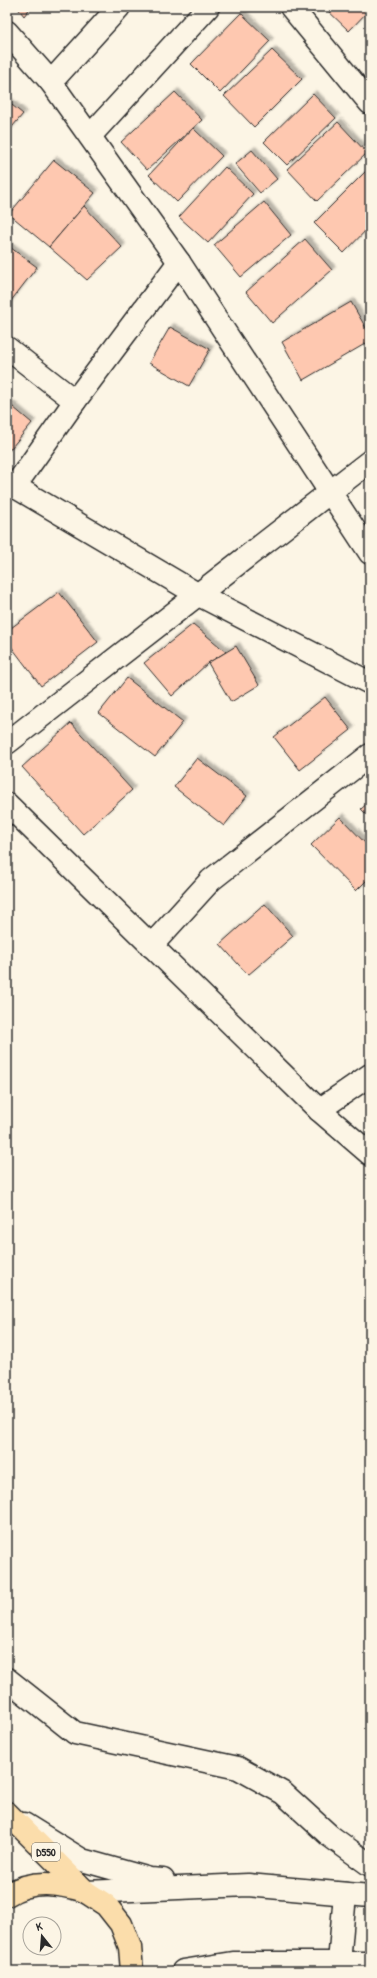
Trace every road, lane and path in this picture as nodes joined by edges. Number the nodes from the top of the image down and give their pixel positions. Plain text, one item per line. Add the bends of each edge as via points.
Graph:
1 (119, 7) edge
2 (208, 7) edge
3 (291, 7) edge
4 (7, 32) edge
5 (51, 82) junction
6 (370, 103) edge
7 (90, 136) junction
8 (179, 262) junction
9 (7, 348) edge
10 (75, 400) junction
11 (370, 461) edge
12 (11, 484) edge
13 (332, 492) junction
14 (370, 553) edge
15 (197, 594) junction
16 (370, 683) edge
17 (7, 743) edge
18 (370, 755) edge
19 (7, 804) edge
20 (151, 946) junction
21 (370, 1075) edge
22 (319, 1110) junction
23 (366, 1144) edge
24 (7, 1679) edge
25 (7, 1813) edge
26 (370, 1865) edge
27 (248, 1885) junction
28 (86, 1892) junction
29 (7, 1894) edge
30 (345, 1894) junction
31 (370, 1896) edge
32 (339, 1963) junction
33 (370, 1963) edge
34 (132, 1971) edge
35 (183, 1971) edge

1 - 5 street
2 - 7 street
3 - 6 street
4 - 5 street
5 - 7 street
7 - 8 street
8 - 10 street
8 - 13 street
9 - 10 street
10 - 12 street
11 - 13 street
12 - 15 street
13 - 14 street
13 - 15 street
15 - 16 street
15 - 17 street
18 - 20 street via 211,880
19 - 20 street
20 - 22 street
21 - 22 street
22 - 23 street
24 - 26 street via 75,1733 238,1768 283,1793 330,1836
25 - 27 street via 82,1860 150,1879
25 - 28 highway, D550
27 - 28 street
27 - 30 street
28 - 29 highway via 62,1884 37,1884
28 - 34 highway, D550 via 106,1905 121,1924 130,1946
30 - 31 street
30 - 32 street
32 - 33 street
32 - 35 street via 233,1963

